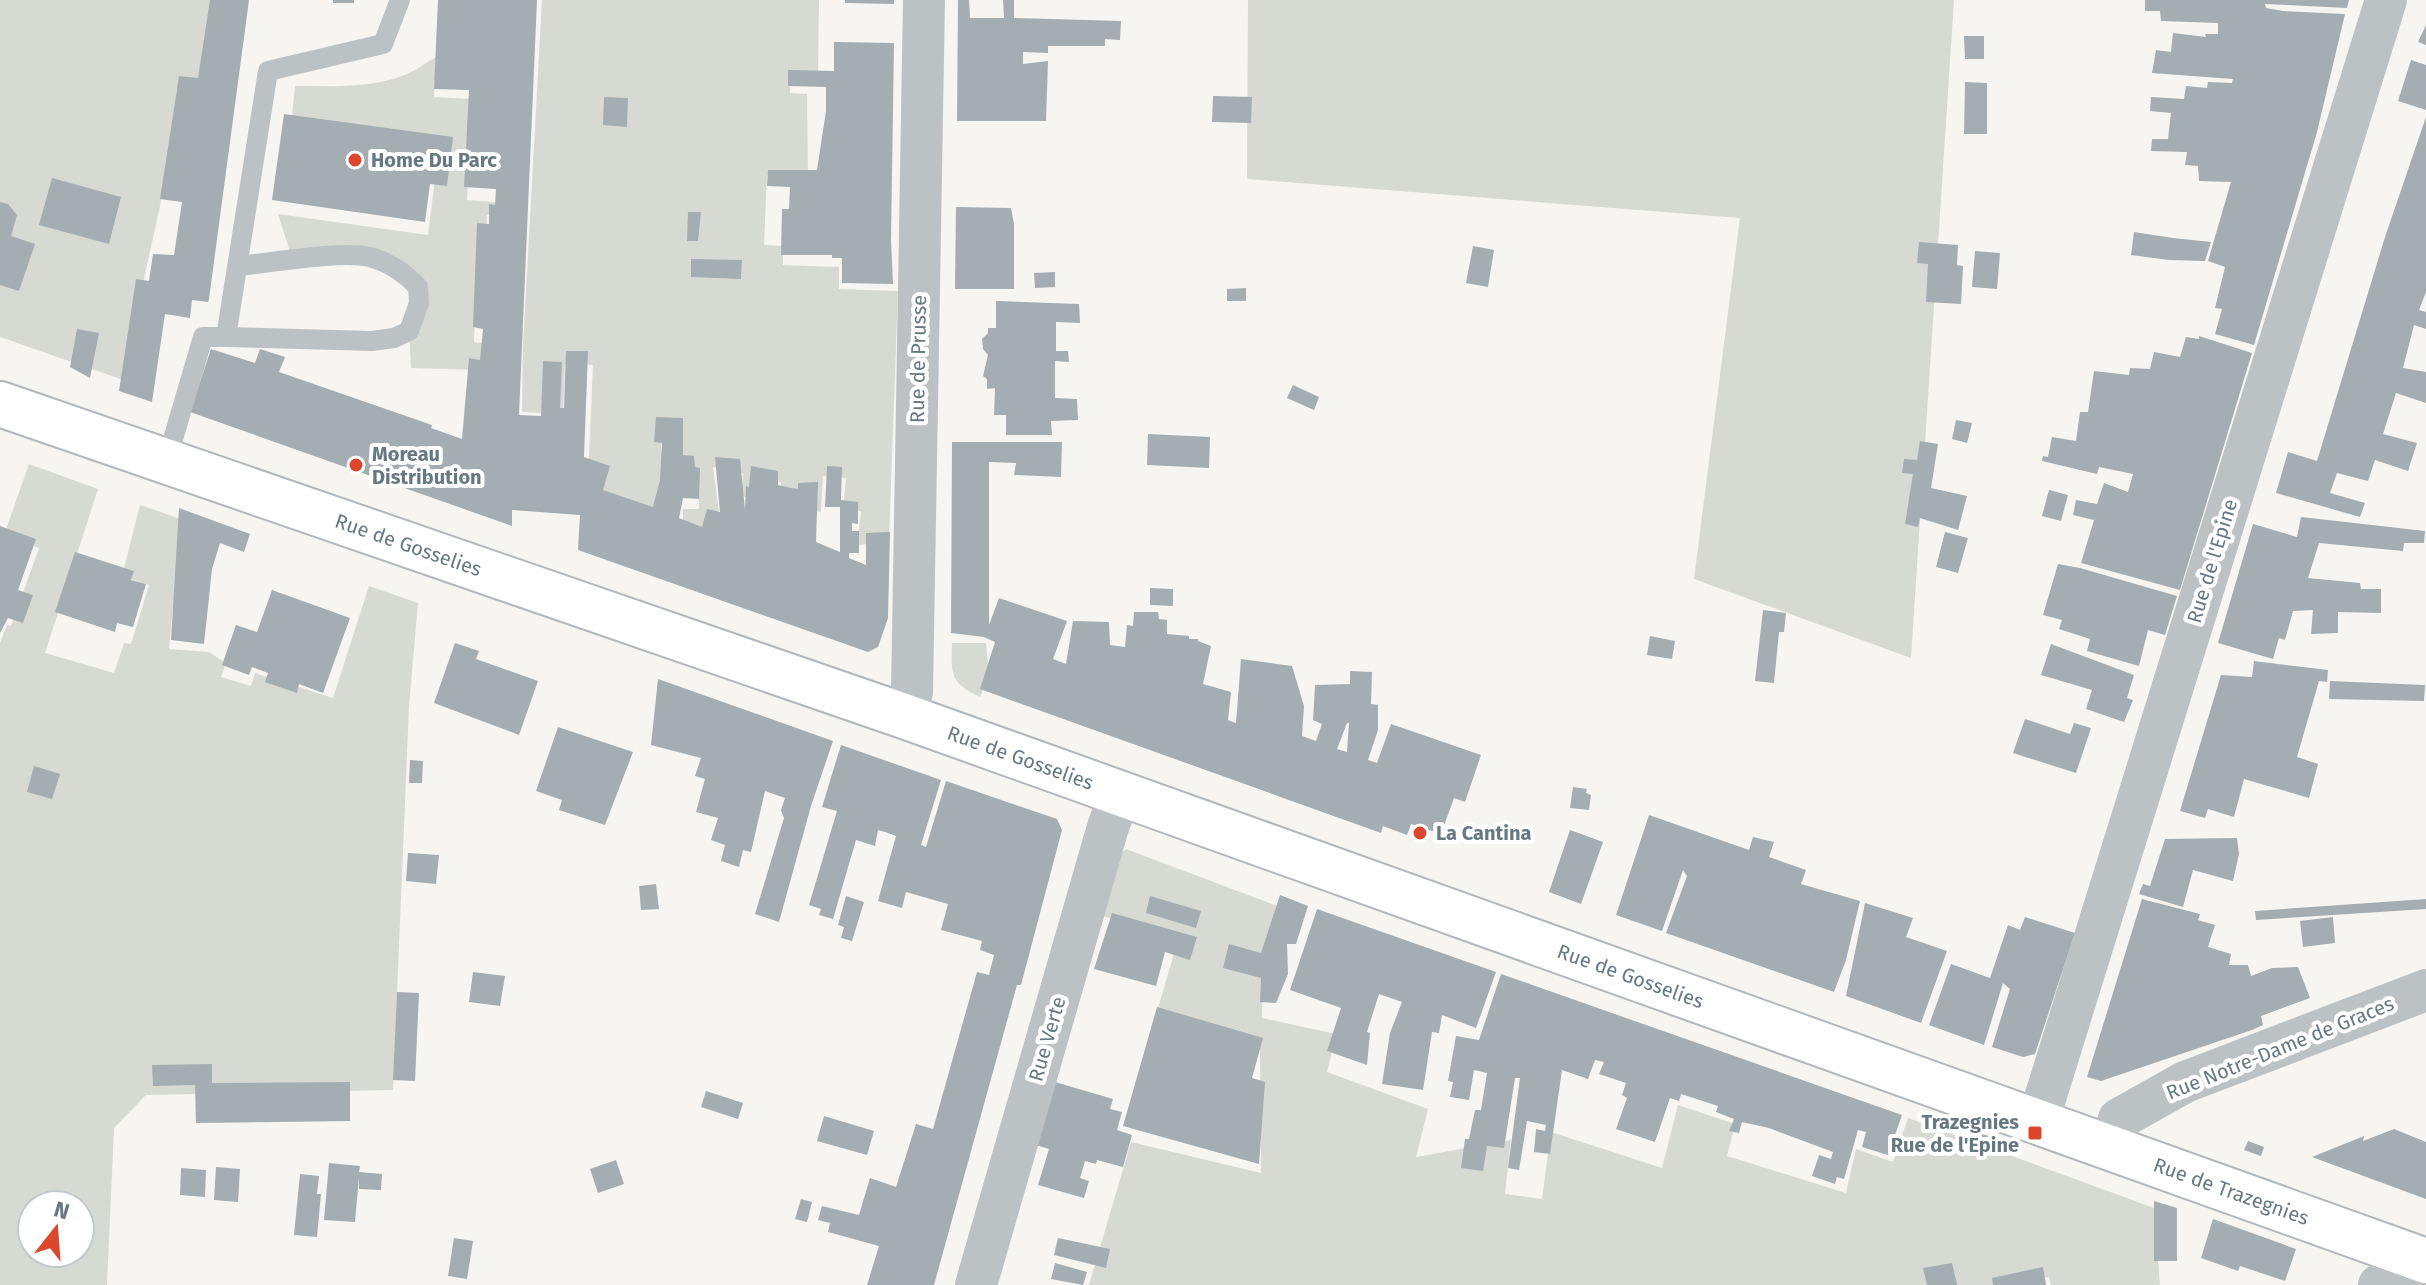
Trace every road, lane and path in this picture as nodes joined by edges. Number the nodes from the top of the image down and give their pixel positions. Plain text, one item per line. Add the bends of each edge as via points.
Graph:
1 (400, 0) edge
2 (924, 0) edge
3 (2386, 0) edge
4 (238, 266) junction
5 (226, 337) junction
6 (0, 404) edge
7 (166, 463) junction
8 (904, 716) junction
9 (1120, 794) junction
10 (2426, 990) edge
11 (2038, 1121) junction
12 (2110, 1146) junction
13 (2426, 1261) edge
14 (2426, 1274) edge
15 (976, 1285) edge
16 (2379, 1285) edge

1 - 4 lane via 383,44 268,71
2 - 8 street, Rue de Prusse via 912,692
3 - 11 street, Rue de l'Epine
4 - 5 lane
4 - 5 lane via 371,257 409,277 418,287 419,303 409,331 394,338
5 - 7 lane via 203,337
6 - 7 main road, Rue de Gosselies
7 - 8 main road, Rue de Gosselies
8 - 9 main road, Rue de Gosselies
9 - 11 main road, Rue de Gosselies
9 - 15 street, Rue Verte
10 - 12 street, Rue Notre-Dame de Graces via 2185,1082 2119,1119
11 - 12 main road, Rue de Trazegnies
12 - 13 main road, Rue de Trazegnies
14 - 16 street

